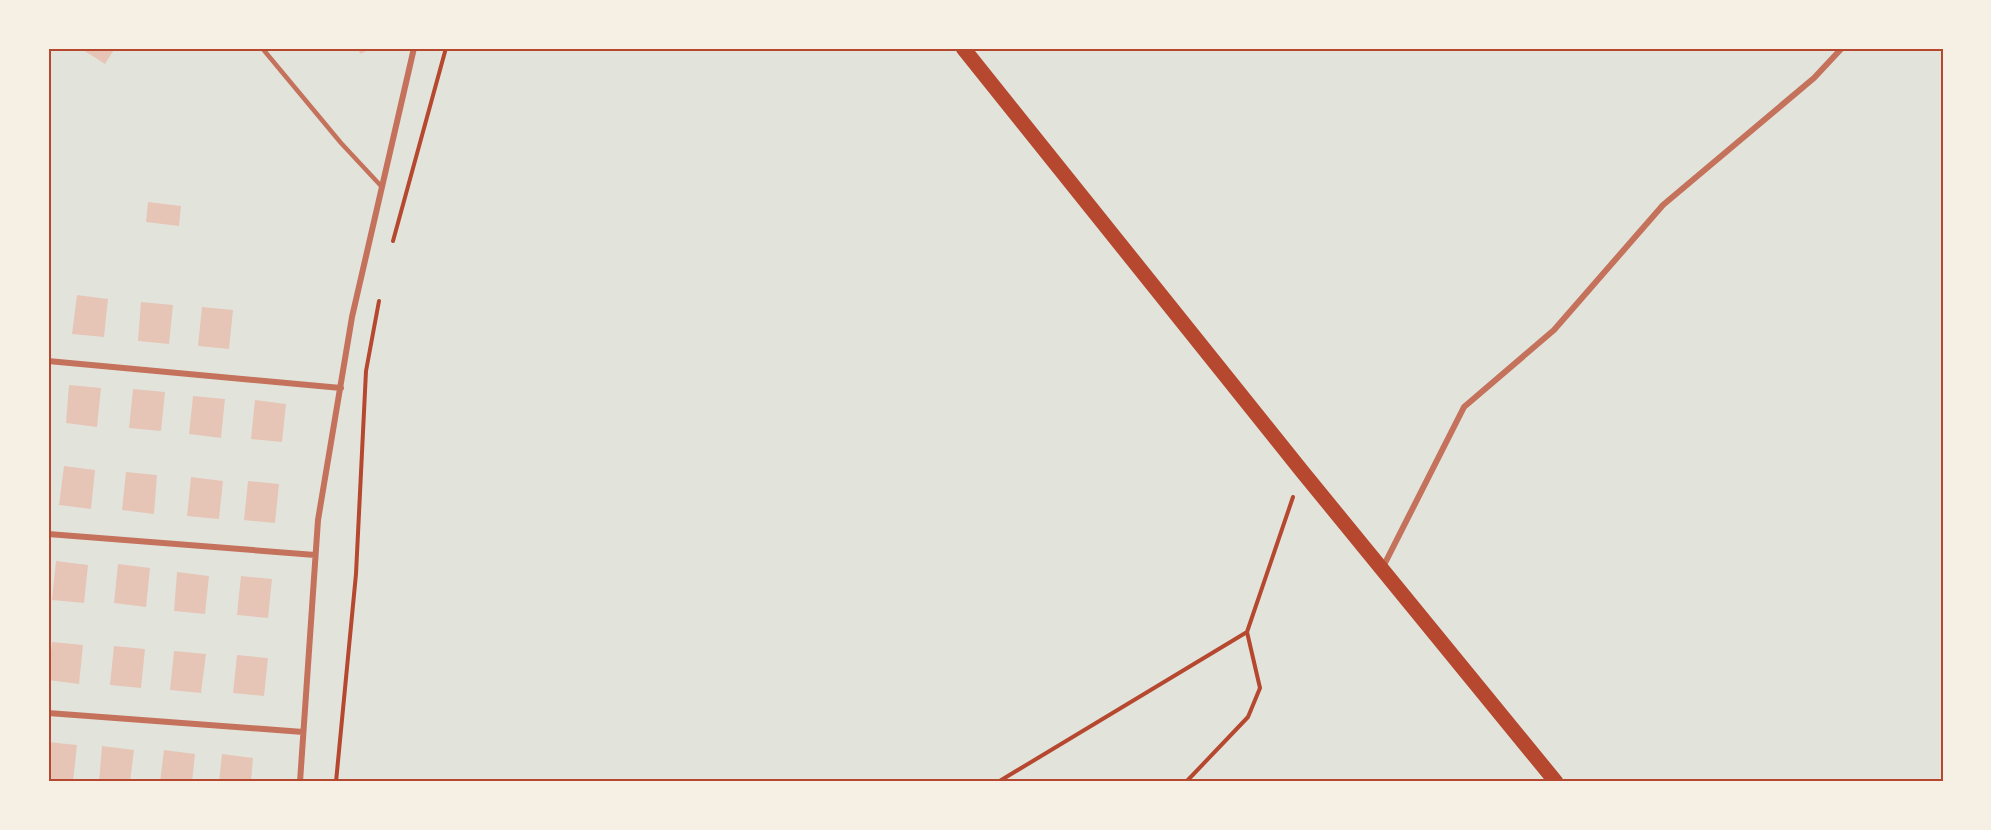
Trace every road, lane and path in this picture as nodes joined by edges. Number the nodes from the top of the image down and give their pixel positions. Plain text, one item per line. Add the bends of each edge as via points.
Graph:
1 (262, 48) edge
2 (414, 48) edge
3 (446, 48) edge
4 (963, 48) edge
5 (1842, 48) edge
6 (382, 187) junction
7 (390, 250) dead end
8 (380, 294) dead end
9 (48, 361) edge
10 (341, 388) junction
11 (1302, 470) junction
12 (48, 534) edge
13 (315, 555) junction
14 (1382, 569) junction
15 (1247, 632) junction
16 (48, 712) edge
17 (303, 732) junction
18 (300, 782) edge
19 (336, 782) edge
20 (998, 782) edge
21 (1186, 782) edge
22 (1556, 782) edge

1 - 6 lane
2 - 6 street
3 - 7 path
4 - 11 main road
5 - 14 street via 1814,78 1663,205 1554,330 1464,407
6 - 10 street via 352,317
8 - 19 path via 366,370 356,574
9 - 10 street
10 - 13 street
11 - 14 main road
11 - 15 path
12 - 13 street
13 - 17 street
14 - 22 main road
15 - 20 path
15 - 21 path via 1260,688 1248,717
16 - 17 street
17 - 18 street

